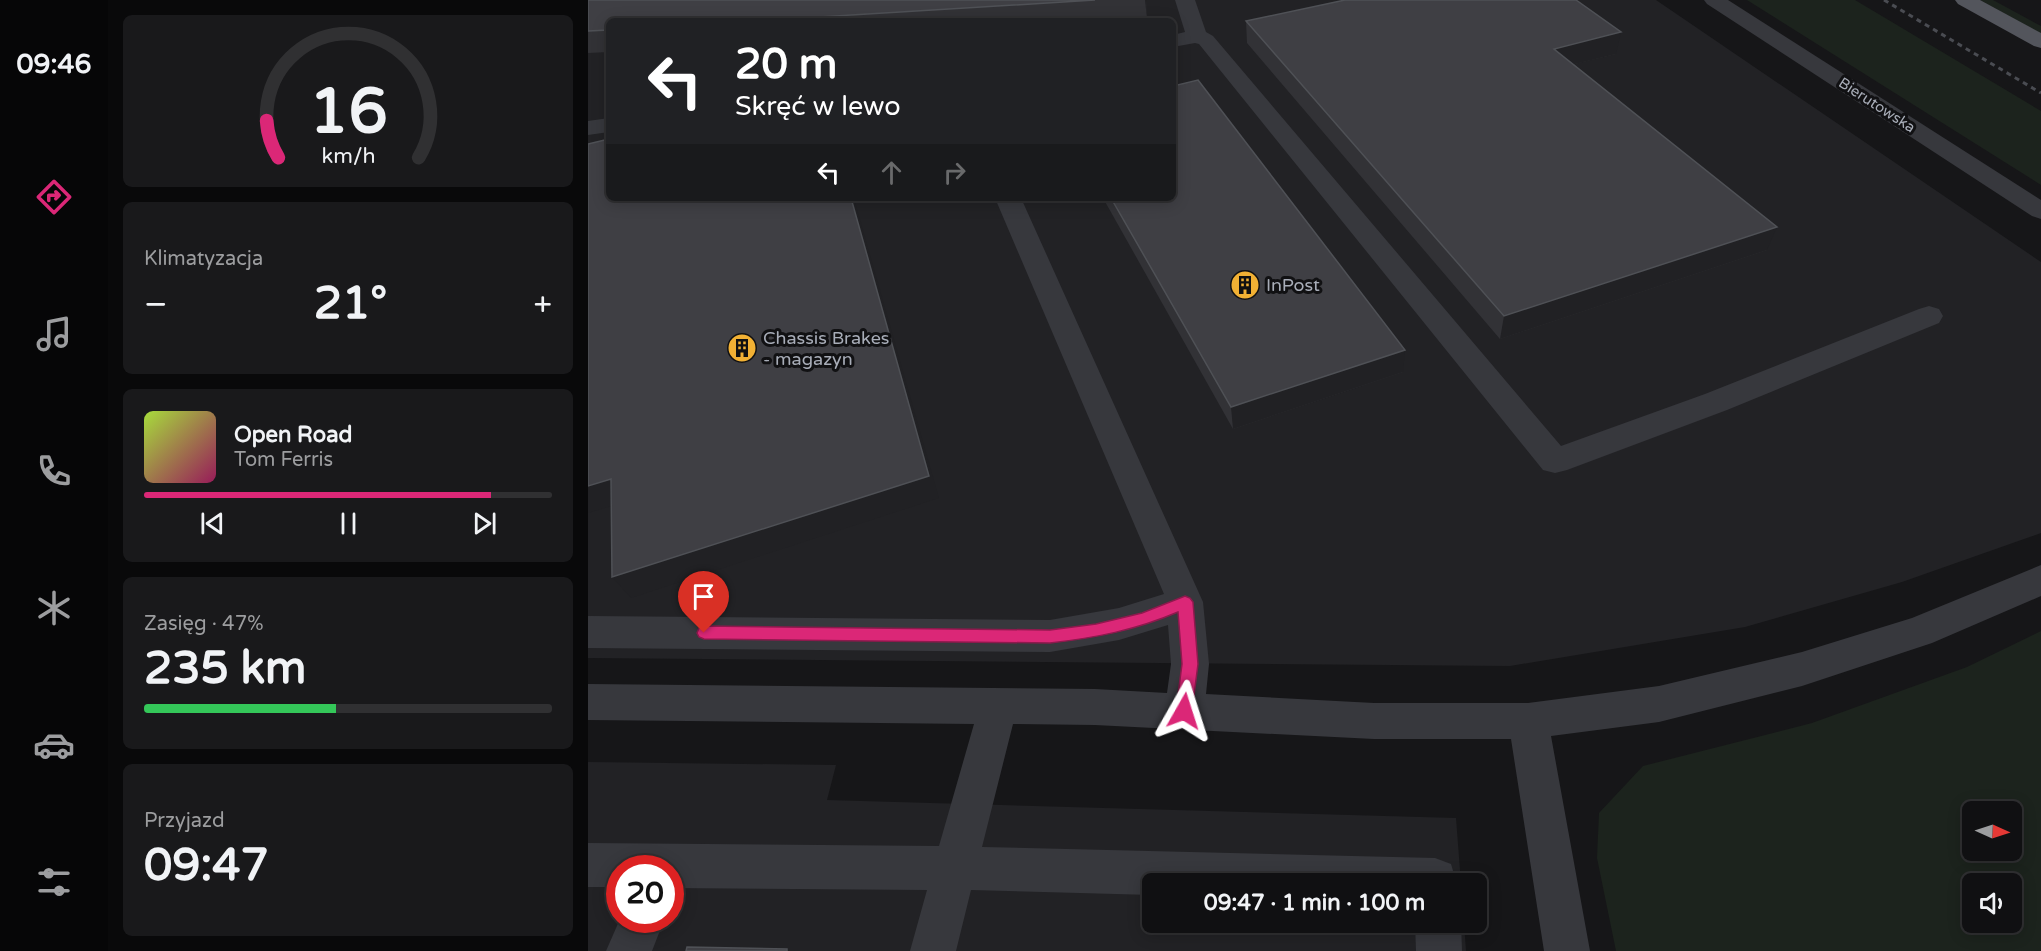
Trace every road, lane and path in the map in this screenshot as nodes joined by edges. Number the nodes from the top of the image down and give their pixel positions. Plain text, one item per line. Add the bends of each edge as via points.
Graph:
1 (1186, 0) edge
2 (1714, 0) edge
3 (1965, 0) edge
4 (1185, 38) edge
5 (2041, 42) edge
6 (606, 125) edge
7 (588, 128) edge
8 (1009, 201) edge
9 (2040, 211) edge
10 (1929, 316) dead end
11 (2041, 580) edge
12 (1185, 602) junction
13 (588, 632) edge
14 (588, 702) edge
15 (998, 706) junction
16 (1184, 711) junction
17 (1528, 721) junction
18 (588, 865) edge
19 (606, 865) edge
20 (684, 867) edge
21 (954, 868) junction
22 (1154, 873) edge
23 (637, 933) edge
24 (1438, 933) edge
25 (629, 951) edge
26 (933, 951) edge
27 (1439, 951) edge
28 (1567, 951) edge

1 - 4 street
2 - 9 street, Bierutowska
3 - 5 main road
4 - 10 street via 1206,40 1555,461 1716,402
6 - 7 street
8 - 12 street
11 - 17 street via 1919,632 1802,669 1659,704
12 - 13 street via 1144,619 1096,631 1050,636
12 - 16 street via 1190,664
14 - 15 street
15 - 16 street
15 - 21 street
16 - 17 street via 1374,721
17 - 28 street
18 - 19 street
20 - 21 street
21 - 22 street
21 - 26 street
23 - 25 street
24 - 27 street

